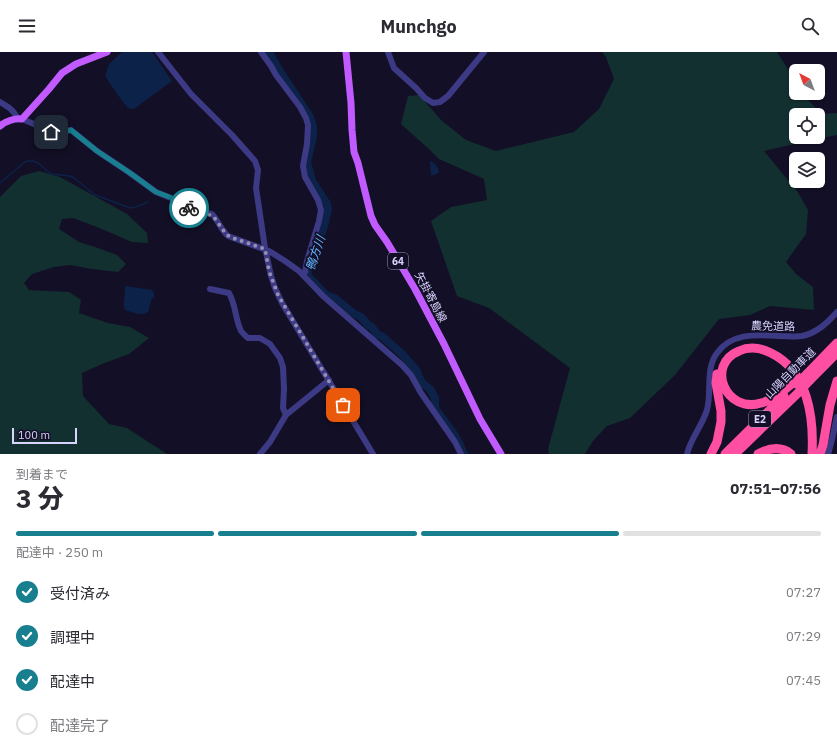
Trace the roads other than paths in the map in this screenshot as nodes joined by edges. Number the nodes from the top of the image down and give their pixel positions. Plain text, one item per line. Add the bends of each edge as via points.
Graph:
1 (107, 52) edge
2 (158, 52) edge
3 (261, 52) edge
4 (346, 52) edge
5 (388, 52) edge
6 (484, 52) edge
7 (0, 102) edge
8 (19, 118) junction
9 (0, 126) edge
10 (265, 247) junction
11 (304, 273) junction
12 (210, 289) dead end
13 (837, 312) edge
14 (837, 343) edge
15 (837, 353) edge
16 (808, 377) junction
17 (329, 380) junction
18 (837, 381) edge
19 (796, 386) junction
20 (286, 415) junction
21 (837, 417) edge
22 (260, 454) edge
23 (373, 454) edge
24 (461, 454) edge
25 (501, 454) edge
26 (686, 454) edge
27 (710, 454) edge
28 (725, 454) edge
29 (735, 454) edge
30 (758, 454) edge
31 (791, 454) edge
32 (812, 454) edge
33 (819, 454) edge
34 (828, 454) edge

1 - 8 main road via 76,64 62,73
2 - 10 street via 184,85 255,161 258,170 256,188
3 - 11 street via 300,107 308,125 303,166 305,177 321,210
4 - 25 main road, 矢掛寄島線 / 64 via 354,152 371,216 415,288 478,415
5 - 6 street via 394,68 433,103 440,102 448,96
7 - 8 street
8 - 9 main road
8 - 10 street via 55,133 71,130 156,192 172,198 177,203 212,214 228,236
10 - 11 street
10 - 17 street via 269,271 278,295
11 - 24 street via 322,296 411,375
12 - 20 street via 230,293 242,331 248,338 260,338 270,344 280,358 284,367 283,408
13 - 26 street, 農免道路 via 826,324 804,336 746,335 729,341 722,347 712,362 707,408
14 - 16 highway, 山陽自動車道 / E2
15 - 16 highway, 山陽自動車道 / E2
16 - 19 highway, 山陽自動車道 / E2, bridge
17 - 20 street
17 - 23 street
18 - 33 highway
19 - 28 highway, 山陽自動車道 / E2
19 - 29 highway, 山陽自動車道 / E2
19 - 32 highway via 760,404 740,403 732,398 722,383 723,367 731,355 748,348 766,350 784,361 800,381 806,395 811,416
20 - 22 street
21 - 34 street
27 - 33 highway via 717,442 721,422 716,382 719,366 728,352 749,343 759,343 779,352 788,358 805,378 816,415
30 - 31 highway via 774,448

